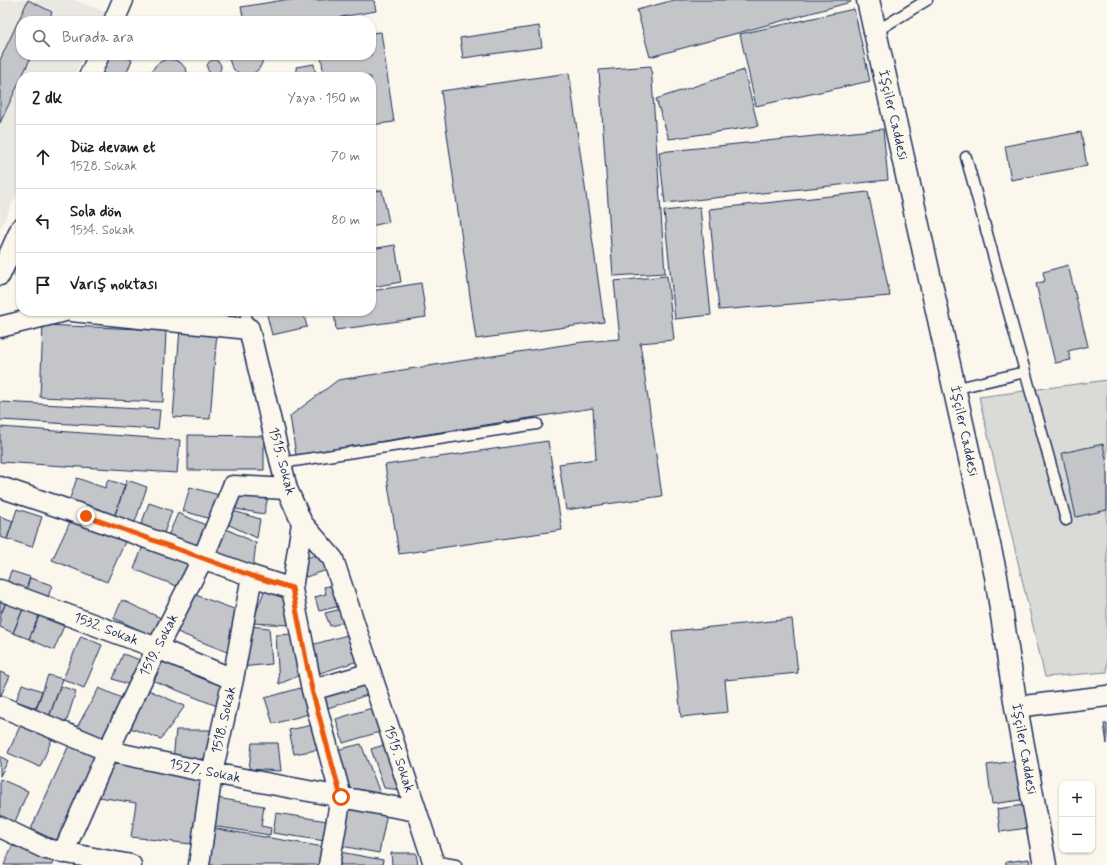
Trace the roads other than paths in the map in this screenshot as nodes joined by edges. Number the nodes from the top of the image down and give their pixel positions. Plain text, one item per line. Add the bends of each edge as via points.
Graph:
1 (123, 0) edge
2 (868, 0) edge
3 (927, 0) edge
4 (116, 16) edge
5 (875, 32) junction
6 (97, 60) edge
7 (91, 72) edge
8 (966, 157) dead end
9 (16, 239) edge
10 (0, 275) edge
11 (45, 316) edge
12 (169, 316) edge
13 (247, 320) edge
14 (0, 327) edge
15 (1025, 372) junction
16 (954, 389) junction
17 (537, 424) dead end
18 (281, 463) junction
19 (0, 486) edge
20 (287, 488) junction
21 (1066, 520) dead end
22 (302, 523) junction
23 (203, 558) junction
24 (252, 576) junction
25 (292, 588) junction
26 (0, 590) edge
27 (157, 648) junction
28 (371, 673) junction
29 (233, 679) junction
30 (312, 690) junction
31 (1107, 696) edge
32 (0, 706) edge
33 (1016, 707) junction
34 (108, 750) junction
35 (212, 773) junction
36 (341, 797) junction
37 (416, 811) junction
38 (0, 827) edge
39 (62, 859) edge
40 (433, 863) edge
41 (130, 865) edge
42 (200, 865) edge
43 (329, 865) edge
44 (456, 865) edge
45 (1045, 865) edge

1 - 4 street
2 - 5 street, İşçiler Caddesi
3 - 5 lane
5 - 16 street, İşçiler Caddesi
6 - 7 street
8 - 15 lane
9 - 10 street
11 - 14 street
12 - 13 street, 1515. Sokak
13 - 18 street, 1515. Sokak
15 - 16 lane
15 - 21 lane
16 - 33 street, İşçiler Caddesi via 996,576
17 - 18 lane
18 - 20 street, 1515. Sokak
19 - 23 street
20 - 22 street, 1515. Sokak
20 - 23 street, 1519. Sokak via 233,486
22 - 25 street
22 - 28 street, 1515. Sokak via 333,559
23 - 24 street
23 - 27 street, 1519. Sokak
24 - 25 street
24 - 29 street, 1518. Sokak
25 - 30 street
26 - 27 street, 1532. Sokak
27 - 29 street, 1532. Sokak
27 - 34 street, 1519. Sokak
28 - 30 street
28 - 37 street, 1515. Sokak
29 - 35 street, 1518. Sokak
30 - 36 street
31 - 33 street
32 - 34 street, 1527. Sokak
33 - 45 street, İşçiler Caddesi
34 - 35 street, 1527. Sokak
34 - 39 street, 1519. Sokak
35 - 36 street, 1527. Sokak
35 - 42 street, 1518. Sokak
36 - 37 street, 1527. Sokak
36 - 43 street
37 - 40 street, 1515. Sokak
38 - 39 street
39 - 41 street
40 - 44 lane

